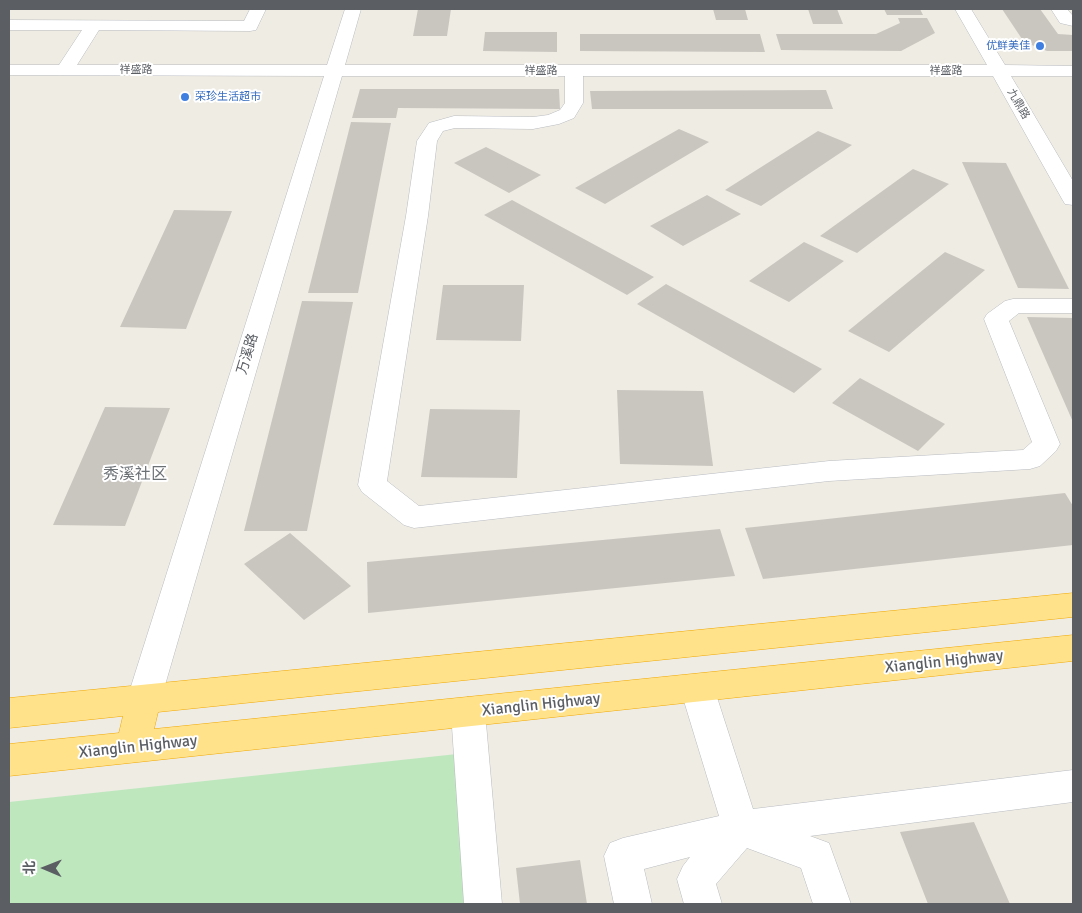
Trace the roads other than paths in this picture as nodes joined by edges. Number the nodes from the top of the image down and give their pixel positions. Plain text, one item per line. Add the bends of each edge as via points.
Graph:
1 (258, 9) edge
2 (353, 9) edge
3 (963, 9) edge
4 (1059, 9) edge
5 (1073, 21) edge
6 (9, 25) edge
7 (94, 26) junction
8 (9, 70) edge
9 (64, 70) junction
10 (334, 71) junction
11 (574, 71) junction
12 (999, 71) junction
13 (1073, 71) edge
14 (1073, 199) edge
15 (1073, 306) edge
16 (1073, 605) edge
17 (1073, 648) edge
18 (697, 688) junction
19 (144, 699) junction
20 (468, 712) junction
21 (9, 713) edge
22 (133, 747) junction
23 (9, 760) edge
24 (1073, 786) edge
25 (741, 828) junction
26 (484, 904) edge
27 (632, 904) edge
28 (703, 904) edge
29 (832, 904) edge

1 - 7 street via 250,26
2 - 10 street, 万溪路
3 - 12 street, 九鼎路
4 - 5 street via 1066,19
6 - 7 street
7 - 9 street
8 - 9 street, 祥盛路
9 - 10 street, 祥盛路
10 - 11 street, 祥盛路
10 - 19 street, 万溪路
11 - 12 street, 祥盛路
11 - 15 street via 574,103 567,114 533,123 454,122 436,127 427,141 372,485 414,517 829,471 1030,459 1046,444 996,320 1012,306
12 - 13 street, 祥盛路
12 - 14 street, 九鼎路
16 - 19 highway
17 - 18 highway, Xianglin Highway
18 - 20 highway, Xianglin Highway
18 - 25 street
19 - 21 highway
19 - 22 highway
20 - 22 highway, Xianglin Highway
20 - 26 street
22 - 23 highway, Xianglin Highway
24 - 25 street
25 - 27 street via 623,856
25 - 28 street via 696,879
25 - 29 street via 816,856

